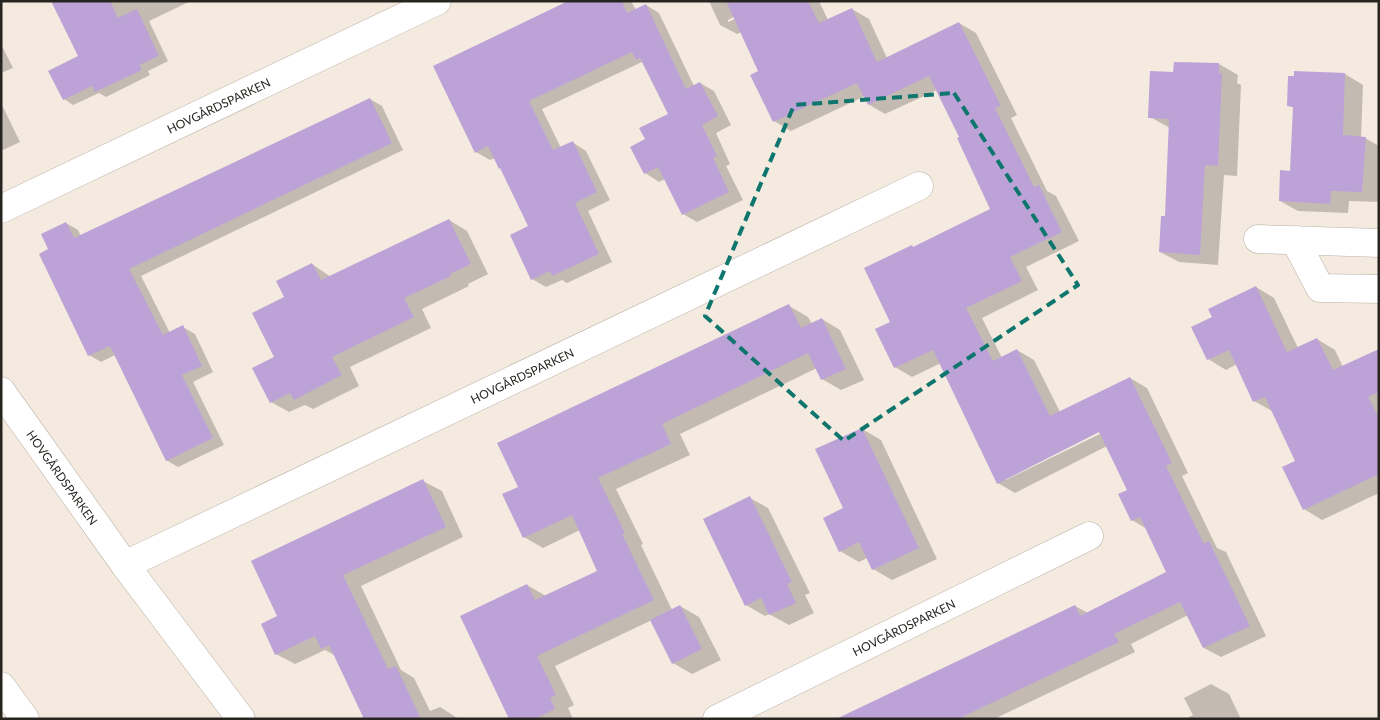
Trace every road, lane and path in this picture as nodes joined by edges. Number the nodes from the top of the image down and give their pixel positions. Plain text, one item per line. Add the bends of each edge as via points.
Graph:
1 (437, 1) edge
2 (919, 186) dead end
3 (1, 210) edge
4 (1258, 238) dead end
5 (1295, 240) junction
6 (1379, 243) edge
7 (1379, 289) edge
8 (1, 391) edge
9 (1089, 536) dead end
10 (125, 565) junction
11 (1, 686) edge
12 (25, 719) edge
13 (241, 719) edge
14 (717, 719) edge

1 - 3 street, HOVGÅRDSPARKEN
2 - 10 street, HOVGÅRDSPARKEN
4 - 5 street
5 - 6 street
5 - 7 street via 1320,288
8 - 10 street, HOVGÅRDSPARKEN
9 - 14 street, HOVGÅRDSPARKEN
10 - 13 street, HOVGÅRDSPARKEN
11 - 12 street

